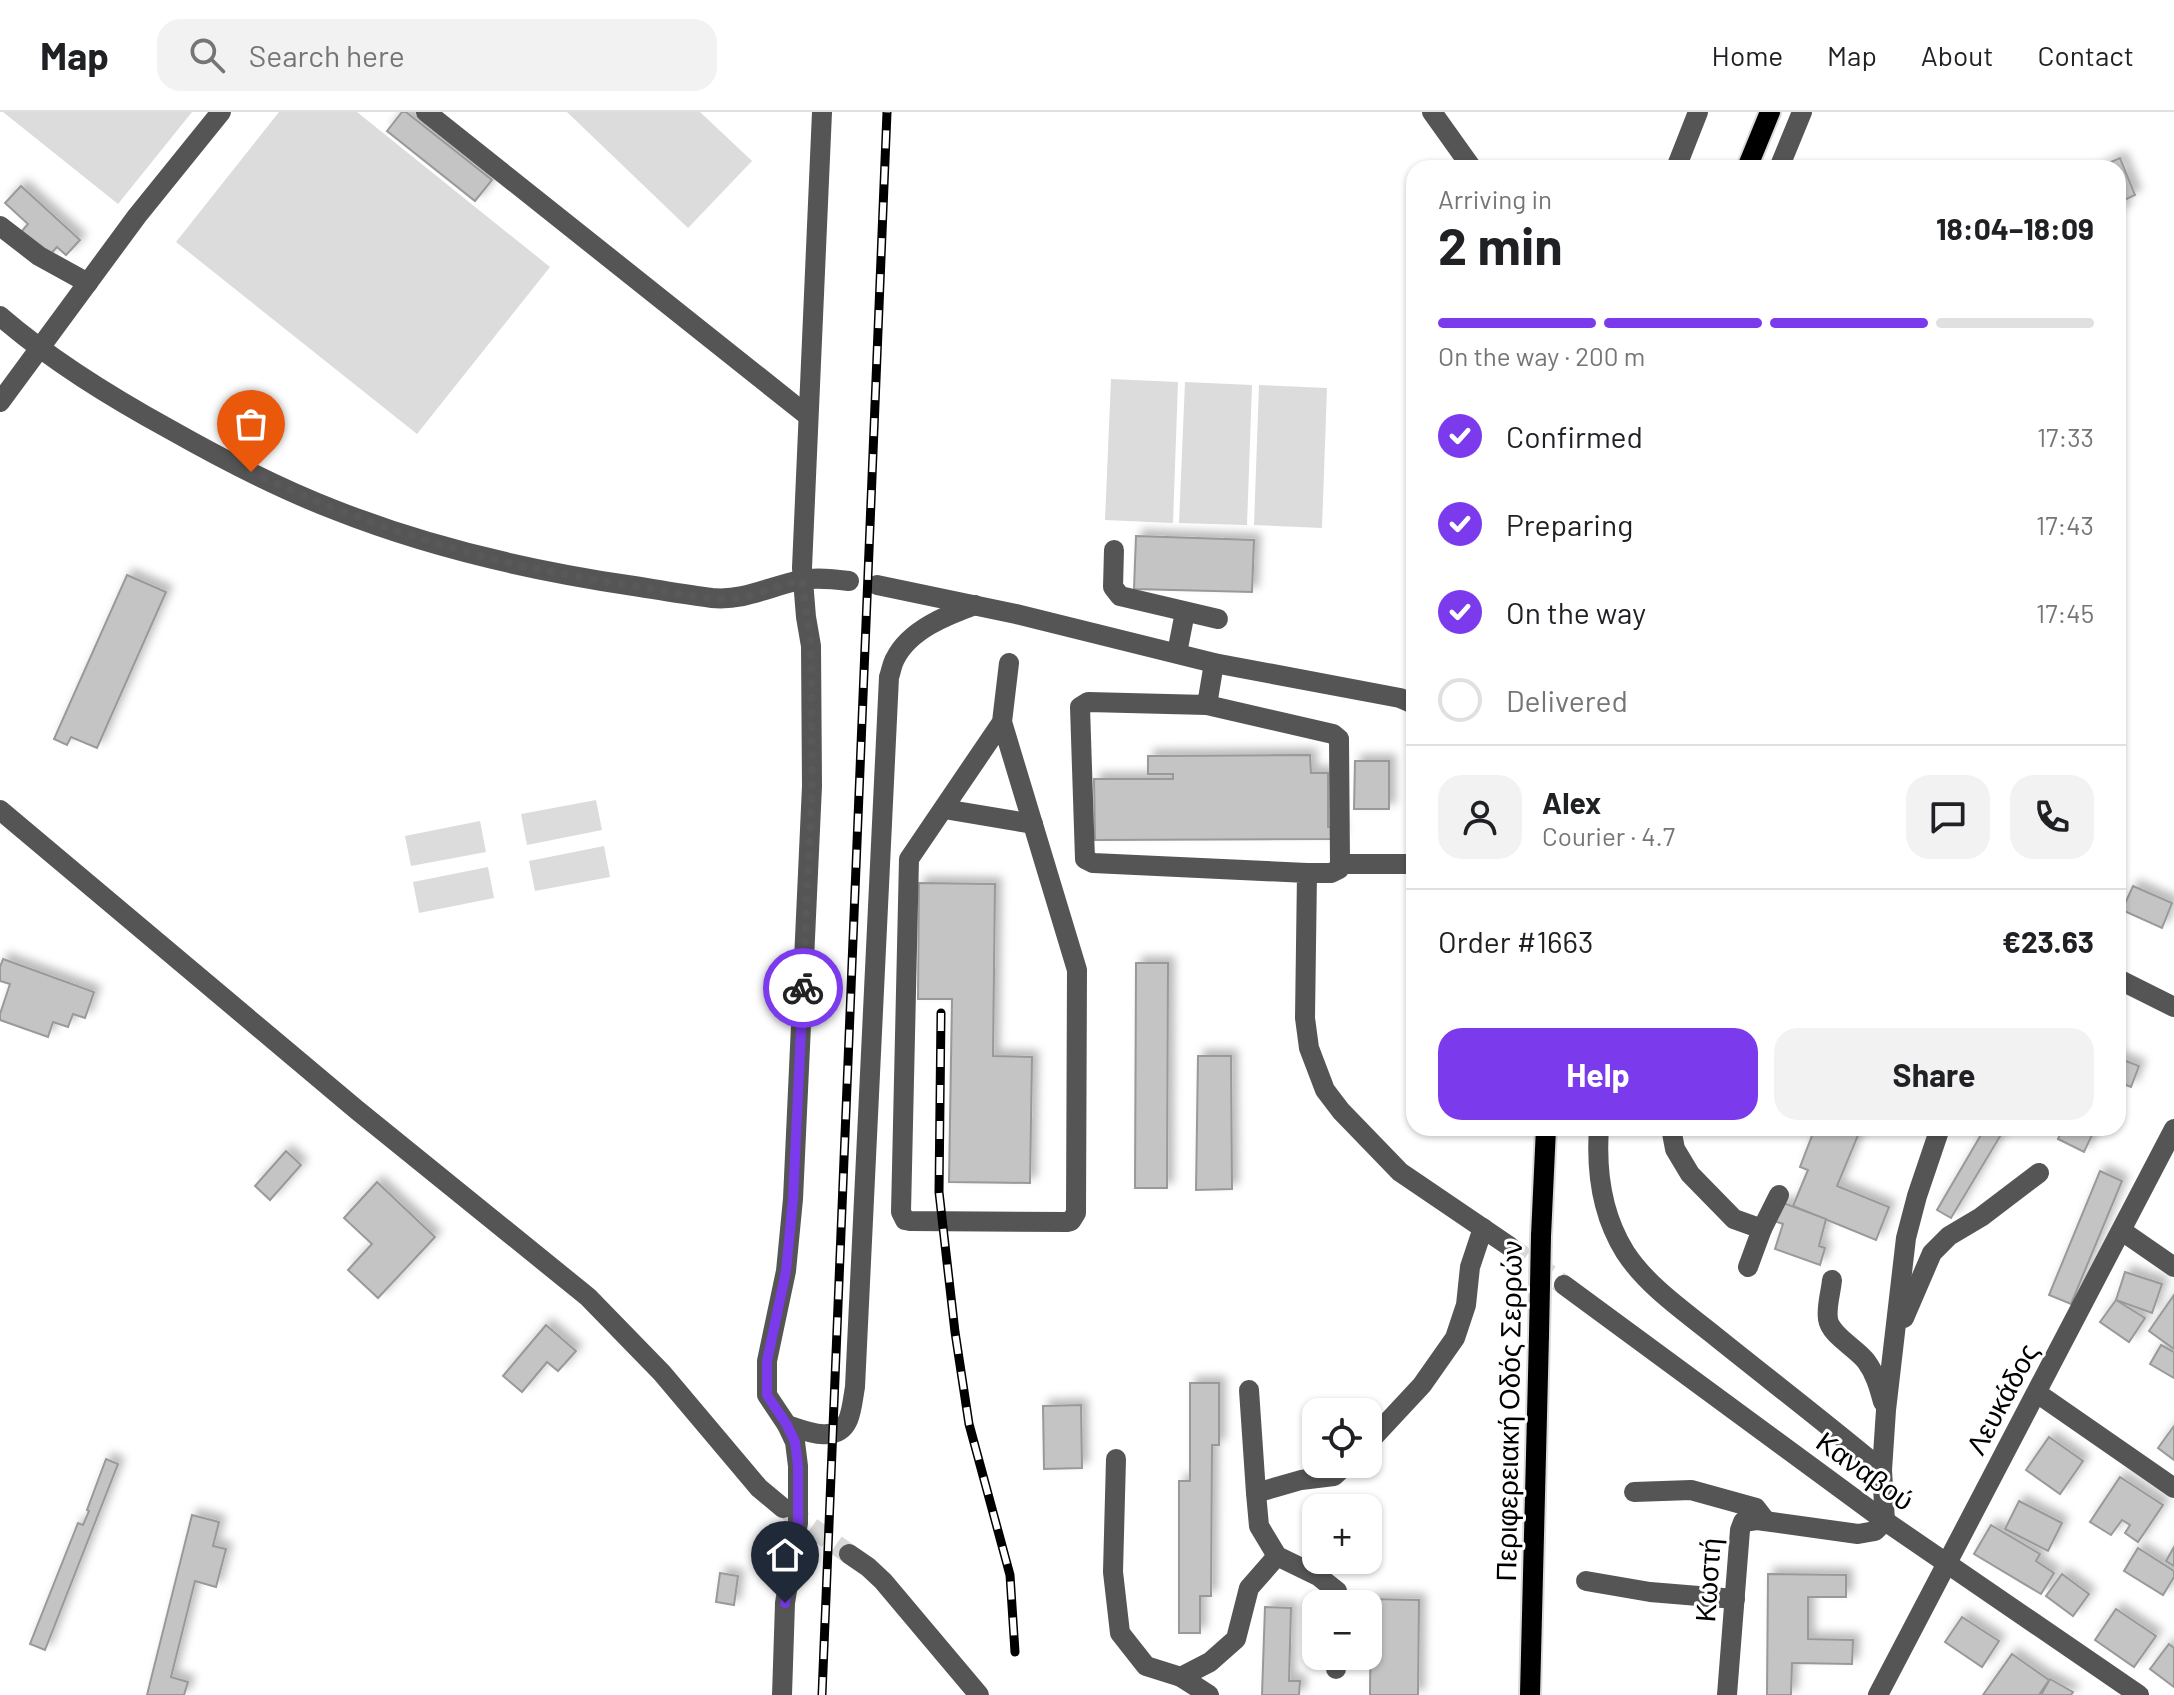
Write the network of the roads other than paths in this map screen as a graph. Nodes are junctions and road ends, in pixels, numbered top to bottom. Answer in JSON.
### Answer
{"nodes":[{"id":1,"x":221,"y":112,"type":"edge"},
{"id":2,"x":426,"y":112,"type":"edge"},
{"id":3,"x":822,"y":112,"type":"edge"},
{"id":4,"x":1432,"y":112,"type":"edge"},
{"id":5,"x":1698,"y":112,"type":"edge"},
{"id":6,"x":1770,"y":112,"type":"edge"},
{"id":7,"x":1802,"y":112,"type":"edge"},
{"id":8,"x":1466,"y":160,"type":"edge"},
{"id":9,"x":1679,"y":160,"type":"edge"},
{"id":10,"x":1750,"y":160,"type":"edge"},
{"id":11,"x":1782,"y":160,"type":"edge"},
{"id":12,"x":0,"y":226,"type":"edge"},
{"id":13,"x":88,"y":283,"type":"junction"},
{"id":14,"x":0,"y":316,"type":"edge"},
{"id":15,"x":40,"y":348,"type":"junction"},
{"id":16,"x":0,"y":402,"type":"edge"},
{"id":17,"x":808,"y":416,"type":"junction"},
{"id":18,"x":1114,"y":550,"type":"dead end"},
{"id":19,"x":802,"y":580,"type":"junction"},
{"id":20,"x":849,"y":581,"type":"dead end"},
{"id":21,"x":877,"y":585,"type":"dead end"},
{"id":22,"x":975,"y":605,"type":"junction"},
{"id":23,"x":1185,"y":612,"type":"junction"},
{"id":24,"x":1218,"y":619,"type":"dead end"},
{"id":25,"x":1177,"y":653,"type":"junction"},
{"id":26,"x":1009,"y":663,"type":"dead end"},
{"id":27,"x":1214,"y":663,"type":"junction"},
{"id":28,"x":1406,"y":699,"type":"edge"},
{"id":29,"x":1207,"y":705,"type":"junction"},
{"id":30,"x":1002,"y":722,"type":"junction"},
{"id":31,"x":944,"y":809,"type":"junction"},
{"id":32,"x":0,"y":810,"type":"edge"},
{"id":33,"x":1033,"y":824,"type":"junction"},
{"id":34,"x":1340,"y":864,"type":"junction"},
{"id":35,"x":1406,"y":864,"type":"edge"},
{"id":36,"x":1307,"y":873,"type":"junction"},
{"id":37,"x":2126,"y":979,"type":"edge"},
{"id":38,"x":2126,"y":981,"type":"edge"},
{"id":39,"x":2174,"y":992,"type":"edge"},
{"id":40,"x":2174,"y":1007,"type":"edge"},
{"id":41,"x":2174,"y":1129,"type":"edge"},
{"id":42,"x":1546,"y":1136,"type":"edge"},
{"id":43,"x":1599,"y":1136,"type":"edge"},
{"id":44,"x":1673,"y":1136,"type":"edge"},
{"id":45,"x":1937,"y":1136,"type":"edge"},
{"id":46,"x":2039,"y":1173,"type":"dead end"},
{"id":47,"x":1779,"y":1195,"type":"dead end"},
{"id":48,"x":1483,"y":1228,"type":"junction"},
{"id":49,"x":1762,"y":1229,"type":"junction"},
{"id":50,"x":2122,"y":1231,"type":"junction"},
{"id":51,"x":1509,"y":1246,"type":"tunnel mouth"},
{"id":52,"x":1748,"y":1267,"type":"dead end"},
{"id":53,"x":2174,"y":1267,"type":"edge"},
{"id":54,"x":1832,"y":1280,"type":"dead end"},
{"id":55,"x":1564,"y":1285,"type":"tunnel mouth"},
{"id":56,"x":1895,"y":1340,"type":"junction"},
{"id":57,"x":1249,"y":1390,"type":"dead end"},
{"id":58,"x":2037,"y":1393,"type":"junction"},
{"id":59,"x":1886,"y":1410,"type":"junction"},
{"id":60,"x":787,"y":1425,"type":"junction"},
{"id":61,"x":1382,"y":1429,"type":"edge"},
{"id":62,"x":1116,"y":1459,"type":"dead end"},
{"id":63,"x":1882,"y":1470,"type":"junction"},
{"id":64,"x":1318,"y":1478,"type":"edge"},
{"id":65,"x":2174,"y":1488,"type":"edge"},
{"id":66,"x":1634,"y":1492,"type":"dead end"},
{"id":67,"x":1256,"y":1493,"type":"junction"},
{"id":68,"x":783,"y":1508,"type":"tunnel mouth"},
{"id":69,"x":1766,"y":1521,"type":"junction"},
{"id":70,"x":1885,"y":1521,"type":"junction"},
{"id":71,"x":849,"y":1554,"type":"tunnel mouth"},
{"id":72,"x":1277,"y":1556,"type":"junction"},
{"id":73,"x":1947,"y":1562,"type":"junction"},
{"id":74,"x":1586,"y":1581,"type":"dead end"},
{"id":75,"x":1336,"y":1590,"type":"edge"},
{"id":76,"x":1735,"y":1599,"type":"junction"},
{"id":77,"x":1181,"y":1677,"type":"junction"},
{"id":78,"x":782,"y":1695,"type":"edge"},
{"id":79,"x":979,"y":1695,"type":"edge"},
{"id":80,"x":1209,"y":1695,"type":"edge"},
{"id":81,"x":1530,"y":1695,"type":"edge"},
{"id":82,"x":1727,"y":1695,"type":"edge"},
{"id":83,"x":1878,"y":1695,"type":"edge"},
{"id":84,"x":2139,"y":1695,"type":"edge"}],
"edges":[{"from":1,"to":13,"type":"street"},
{"from":2,"to":17,"type":"street"},
{"from":3,"to":17,"type":"street"},
{"from":4,"to":8,"type":"street"},
{"from":5,"to":9,"type":"street"},
{"from":6,"to":10,"type":"main road"},
{"from":7,"to":11,"type":"street"},
{"from":12,"to":13,"type":"street"},
{"from":13,"to":15,"type":"street"},
{"from":14,"to":15,"type":"street"},
{"from":15,"to":16,"type":"street"},
{"from":15,"to":19,"type":"street"},
{"from":17,"to":19,"type":"street"},
{"from":18,"to":23,"type":"street"},
{"from":19,"to":20,"type":"street"},
{"from":19,"to":60,"type":"street"},
{"from":21,"to":22,"type":"street"},
{"from":22,"to":25,"type":"street"},
{"from":22,"to":60,"type":"street"},
{"from":23,"to":24,"type":"street"},
{"from":23,"to":25,"type":"street"},
{"from":25,"to":27,"type":"street"},
{"from":26,"to":30,"type":"street"},
{"from":27,"to":28,"type":"street"},
{"from":27,"to":29,"type":"street"},
{"from":29,"to":34,"type":"street"},
{"from":29,"to":36,"type":"street"},
{"from":30,"to":31,"type":"street"},
{"from":30,"to":33,"type":"street"},
{"from":31,"to":33,"type":"street"},
{"from":31,"to":33,"type":"street"},
{"from":32,"to":68,"type":"street"},
{"from":34,"to":35,"type":"street"},
{"from":34,"to":36,"type":"street"},
{"from":36,"to":48,"type":"street"},
{"from":37,"to":39,"type":"street"},
{"from":38,"to":40,"type":"street"},
{"from":41,"to":50,"type":"street","name":"Λευκάδος"},
{"from":42,"to":81,"type":"main road","name":"Περιφερειακή Οδός Σερρών","bridge":true},
{"from":43,"to":63,"type":"street"},
{"from":44,"to":49,"type":"street"},
{"from":45,"to":56,"type":"street"},
{"from":46,"to":56,"type":"street"},
{"from":47,"to":49,"type":"street"},
{"from":48,"to":51,"type":"street"},
{"from":48,"to":61,"type":"street"},
{"from":49,"to":52,"type":"street"},
{"from":50,"to":53,"type":"street"},
{"from":50,"to":58,"type":"street","name":"Λευκάδος"},
{"from":54,"to":59,"type":"street"},
{"from":55,"to":70,"type":"street","name":"Καναβού"},
{"from":56,"to":59,"type":"street"},
{"from":57,"to":67,"type":"street"},
{"from":58,"to":65,"type":"street"},
{"from":58,"to":73,"type":"street","name":"Λευκάδος"},
{"from":59,"to":63,"type":"street"},
{"from":60,"to":78,"type":"street"},
{"from":62,"to":77,"type":"street"},
{"from":63,"to":70,"type":"street"},
{"from":64,"to":67,"type":"street"},
{"from":66,"to":69,"type":"street"},
{"from":67,"to":72,"type":"street"},
{"from":69,"to":70,"type":"street"},
{"from":69,"to":76,"type":"street","name":"Κωστή"},
{"from":70,"to":73,"type":"street","name":"Καναβού"},
{"from":71,"to":79,"type":"street"},
{"from":72,"to":75,"type":"street"},
{"from":72,"to":77,"type":"street"},
{"from":73,"to":83,"type":"street","name":"Λευκάδος"},
{"from":73,"to":84,"type":"street","name":"Καναβού"},
{"from":74,"to":76,"type":"street"},
{"from":76,"to":82,"type":"street","name":"Κωστή"},
{"from":77,"to":80,"type":"street"}]}
